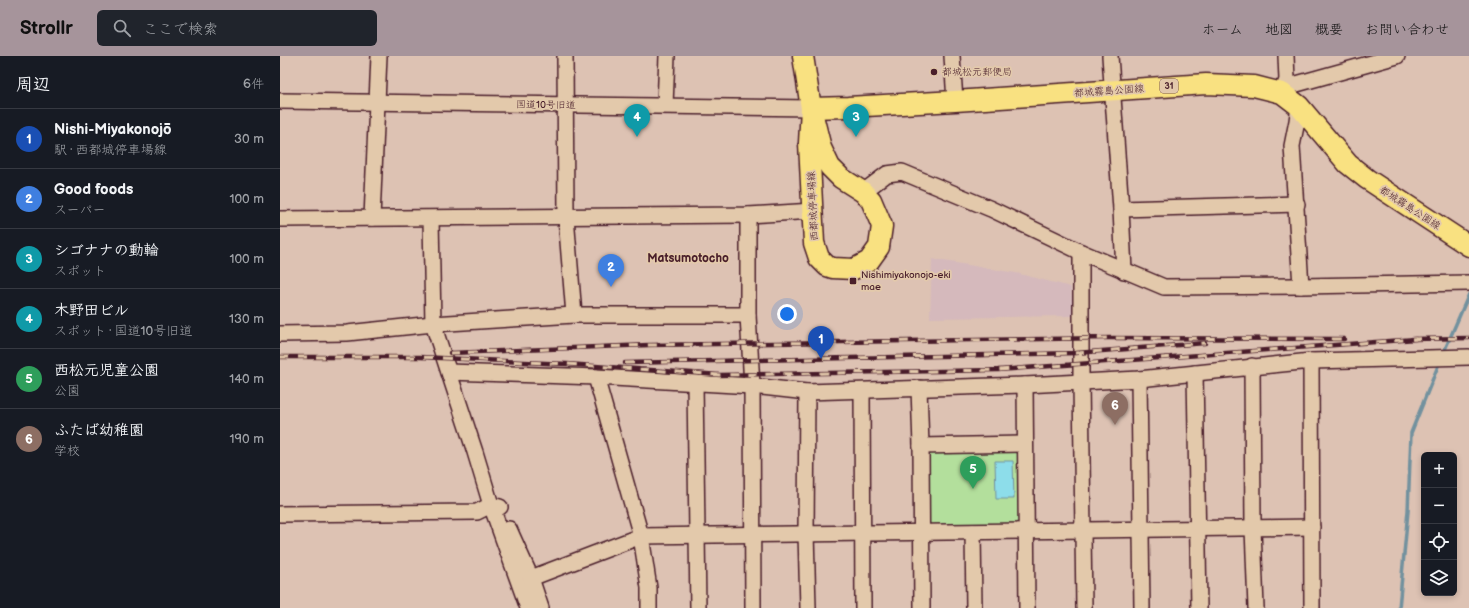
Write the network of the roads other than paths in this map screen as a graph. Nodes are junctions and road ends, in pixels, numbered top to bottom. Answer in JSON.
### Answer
{"nodes":[{"id":1,"x":379,"y":56,"type":"edge"},
{"id":2,"x":565,"y":56,"type":"edge"},
{"id":3,"x":667,"y":56,"type":"edge"},
{"id":4,"x":803,"y":56,"type":"edge"},
{"id":5,"x":952,"y":56,"type":"edge"},
{"id":6,"x":1110,"y":56,"type":"edge"},
{"id":7,"x":1286,"y":56,"type":"edge"},
{"id":8,"x":1397,"y":56,"type":"edge"},
{"id":9,"x":1112,"y":91,"type":"junction"},
{"id":10,"x":1282,"y":93,"type":"junction"},
{"id":11,"x":280,"y":101,"type":"edge"},
{"id":12,"x":955,"y":101,"type":"junction"},
{"id":13,"x":378,"y":102,"type":"junction"},
{"id":14,"x":565,"y":105,"type":"junction"},
{"id":15,"x":665,"y":105,"type":"junction"},
{"id":16,"x":1299,"y":106,"type":"junction"},
{"id":17,"x":811,"y":108,"type":"junction"},
{"id":18,"x":862,"y":192,"type":"junction"},
{"id":19,"x":1297,"y":204,"type":"junction"},
{"id":20,"x":1122,"y":209,"type":"junction"},
{"id":21,"x":813,"y":211,"type":"junction"},
{"id":22,"x":748,"y":215,"type":"junction"},
{"id":23,"x":566,"y":217,"type":"junction"},
{"id":24,"x":372,"y":218,"type":"junction"},
{"id":25,"x":280,"y":219,"type":"edge"},
{"id":26,"x":431,"y":219,"type":"junction"},
{"id":27,"x":1469,"y":246,"type":"edge"},
{"id":28,"x":1081,"y":252,"type":"junction"},
{"id":29,"x":1124,"y":271,"type":"junction"},
{"id":30,"x":1469,"y":283,"type":"edge"},
{"id":31,"x":1302,"y":286,"type":"junction"},
{"id":32,"x":748,"y":315,"type":"junction"},
{"id":33,"x":574,"y":316,"type":"junction"},
{"id":34,"x":433,"y":324,"type":"junction"},
{"id":35,"x":280,"y":334,"type":"edge"},
{"id":36,"x":1469,"y":356,"type":"edge"},
{"id":37,"x":1312,"y":361,"type":"junction"},
{"id":38,"x":1252,"y":366,"type":"junction"},
{"id":39,"x":449,"y":372,"type":"junction"},
{"id":40,"x":1195,"y":372,"type":"junction"},
{"id":41,"x":596,"y":377,"type":"junction"},
{"id":42,"x":1139,"y":379,"type":"junction"},
{"id":43,"x":1081,"y":382,"type":"junction"},
{"id":44,"x":695,"y":383,"type":"junction"},
{"id":45,"x":1025,"y":385,"type":"junction"},
{"id":46,"x":752,"y":386,"type":"junction"},
{"id":47,"x":918,"y":388,"type":"junction"},
{"id":48,"x":862,"y":390,"type":"junction"},
{"id":49,"x":807,"y":392,"type":"junction"},
{"id":50,"x":1025,"y":444,"type":"junction"},
{"id":51,"x":921,"y":446,"type":"junction"},
{"id":52,"x":491,"y":505,"type":"junction"},
{"id":53,"x":280,"y":514,"type":"edge"},
{"id":54,"x":1312,"y":527,"type":"junction"},
{"id":55,"x":1253,"y":528,"type":"junction"},
{"id":56,"x":1140,"y":529,"type":"junction"},
{"id":57,"x":1197,"y":529,"type":"junction"},
{"id":58,"x":1084,"y":531,"type":"junction"},
{"id":59,"x":973,"y":532,"type":"junction"},
{"id":60,"x":1026,"y":532,"type":"junction"},
{"id":61,"x":806,"y":533,"type":"junction"},
{"id":62,"x":862,"y":533,"type":"junction"},
{"id":63,"x":921,"y":533,"type":"junction"},
{"id":64,"x":698,"y":535,"type":"junction"},
{"id":65,"x":753,"y":535,"type":"junction"},
{"id":66,"x":641,"y":536,"type":"junction"},
{"id":67,"x":531,"y":578,"type":"junction"},
{"id":68,"x":518,"y":608,"type":"edge"},
{"id":69,"x":528,"y":608,"type":"edge"},
{"id":70,"x":541,"y":608,"type":"edge"},
{"id":71,"x":649,"y":608,"type":"edge"},
{"id":72,"x":698,"y":608,"type":"edge"},
{"id":73,"x":753,"y":608,"type":"edge"},
{"id":74,"x":808,"y":608,"type":"edge"},
{"id":75,"x":863,"y":608,"type":"edge"},
{"id":76,"x":922,"y":608,"type":"edge"},
{"id":77,"x":974,"y":608,"type":"edge"},
{"id":78,"x":1027,"y":608,"type":"edge"},
{"id":79,"x":1084,"y":608,"type":"edge"},
{"id":80,"x":1142,"y":608,"type":"edge"},
{"id":81,"x":1199,"y":608,"type":"edge"},
{"id":82,"x":1256,"y":608,"type":"edge"},
{"id":83,"x":1312,"y":608,"type":"edge"}],
"edges":[{"from":1,"to":13,"type":"street"},
{"from":2,"to":14,"type":"street"},
{"from":3,"to":15,"type":"street"},
{"from":4,"to":17,"type":"main road"},
{"from":5,"to":12,"type":"street"},
{"from":6,"to":9,"type":"street"},
{"from":7,"to":10,"type":"street"},
{"from":8,"to":10,"type":"street"},
{"from":9,"to":10,"type":"main road","name":"都城霧島公園線","number":"31"},
{"from":9,"to":12,"type":"main road","name":"都城霧島公園線","number":"31"},
{"from":9,"to":20,"type":"street"},
{"from":10,"to":16,"type":"main road","name":"都城霧島公園線","number":"31"},
{"from":11,"to":13,"type":"street","name":"国道10号旧道"},
{"from":12,"to":17,"type":"main road","name":"都城霧島公園線","number":"31"},
{"from":13,"to":14,"type":"street","name":"国道10号旧道"},
{"from":13,"to":24,"type":"street"},
{"from":14,"to":15,"type":"street","name":"国道10号旧道"},
{"from":14,"to":23,"type":"street"},
{"from":15,"to":17,"type":"street","name":"国道10号旧道"},
{"from":16,"to":19,"type":"street"},
{"from":16,"to":27,"type":"main road","name":"都城霧島公園線","number":"31"},
{"from":17,"to":18,"type":"main road","name":"西都城停車場線"},
{"from":17,"to":21,"type":"main road","name":"西都城停車場線"},
{"from":18,"to":21,"type":"main road","name":"西都城停車場線"},
{"from":18,"to":28,"type":"street"},
{"from":19,"to":20,"type":"street"},
{"from":19,"to":31,"type":"street"},
{"from":20,"to":29,"type":"street"},
{"from":21,"to":22,"type":"street"},
{"from":22,"to":23,"type":"street"},
{"from":22,"to":32,"type":"street"},
{"from":23,"to":26,"type":"street"},
{"from":23,"to":33,"type":"street"},
{"from":24,"to":25,"type":"street"},
{"from":24,"to":26,"type":"street"},
{"from":26,"to":34,"type":"street"},
{"from":28,"to":29,"type":"street"},
{"from":28,"to":43,"type":"street"},
{"from":29,"to":31,"type":"street"},
{"from":30,"to":31,"type":"street"},
{"from":32,"to":33,"type":"street"},
{"from":32,"to":46,"type":"street"},
{"from":33,"to":34,"type":"street"},
{"from":34,"to":35,"type":"street"},
{"from":34,"to":39,"type":"street"},
{"from":36,"to":37,"type":"street"},
{"from":37,"to":38,"type":"street"},
{"from":37,"to":54,"type":"street"},
{"from":38,"to":40,"type":"street"},
{"from":38,"to":55,"type":"street"},
{"from":39,"to":41,"type":"street"},
{"from":39,"to":52,"type":"street"},
{"from":40,"to":42,"type":"street"},
{"from":40,"to":57,"type":"street"},
{"from":41,"to":44,"type":"street"},
{"from":41,"to":66,"type":"street"},
{"from":42,"to":43,"type":"street"},
{"from":42,"to":56,"type":"street"},
{"from":43,"to":45,"type":"street"},
{"from":43,"to":58,"type":"street"},
{"from":44,"to":46,"type":"street"},
{"from":44,"to":64,"type":"street"},
{"from":45,"to":47,"type":"street"},
{"from":45,"to":50,"type":"street"},
{"from":46,"to":49,"type":"street"},
{"from":46,"to":65,"type":"street"},
{"from":47,"to":48,"type":"street"},
{"from":47,"to":51,"type":"street"},
{"from":48,"to":49,"type":"street"},
{"from":48,"to":62,"type":"street"},
{"from":49,"to":61,"type":"street"},
{"from":50,"to":51,"type":"street"},
{"from":50,"to":60,"type":"street"},
{"from":51,"to":63,"type":"street"},
{"from":52,"to":53,"type":"street"},
{"from":52,"to":67,"type":"street"},
{"from":52,"to":68,"type":"street"},
{"from":52,"to":69,"type":"street"},
{"from":54,"to":55,"type":"street"},
{"from":54,"to":83,"type":"street"},
{"from":55,"to":57,"type":"street"},
{"from":55,"to":82,"type":"street"},
{"from":56,"to":57,"type":"street"},
{"from":56,"to":58,"type":"street"},
{"from":56,"to":80,"type":"street"},
{"from":57,"to":81,"type":"street"},
{"from":58,"to":60,"type":"street"},
{"from":58,"to":79,"type":"street"},
{"from":59,"to":60,"type":"street"},
{"from":59,"to":63,"type":"street"},
{"from":59,"to":77,"type":"street"},
{"from":60,"to":78,"type":"street"},
{"from":61,"to":62,"type":"street"},
{"from":61,"to":65,"type":"street"},
{"from":61,"to":74,"type":"street"},
{"from":62,"to":63,"type":"street"},
{"from":62,"to":75,"type":"street"},
{"from":63,"to":76,"type":"street"},
{"from":64,"to":65,"type":"street"},
{"from":64,"to":66,"type":"street"},
{"from":64,"to":72,"type":"street"},
{"from":65,"to":73,"type":"street"},
{"from":66,"to":67,"type":"street"},
{"from":66,"to":71,"type":"street"},
{"from":67,"to":70,"type":"street"}]}
